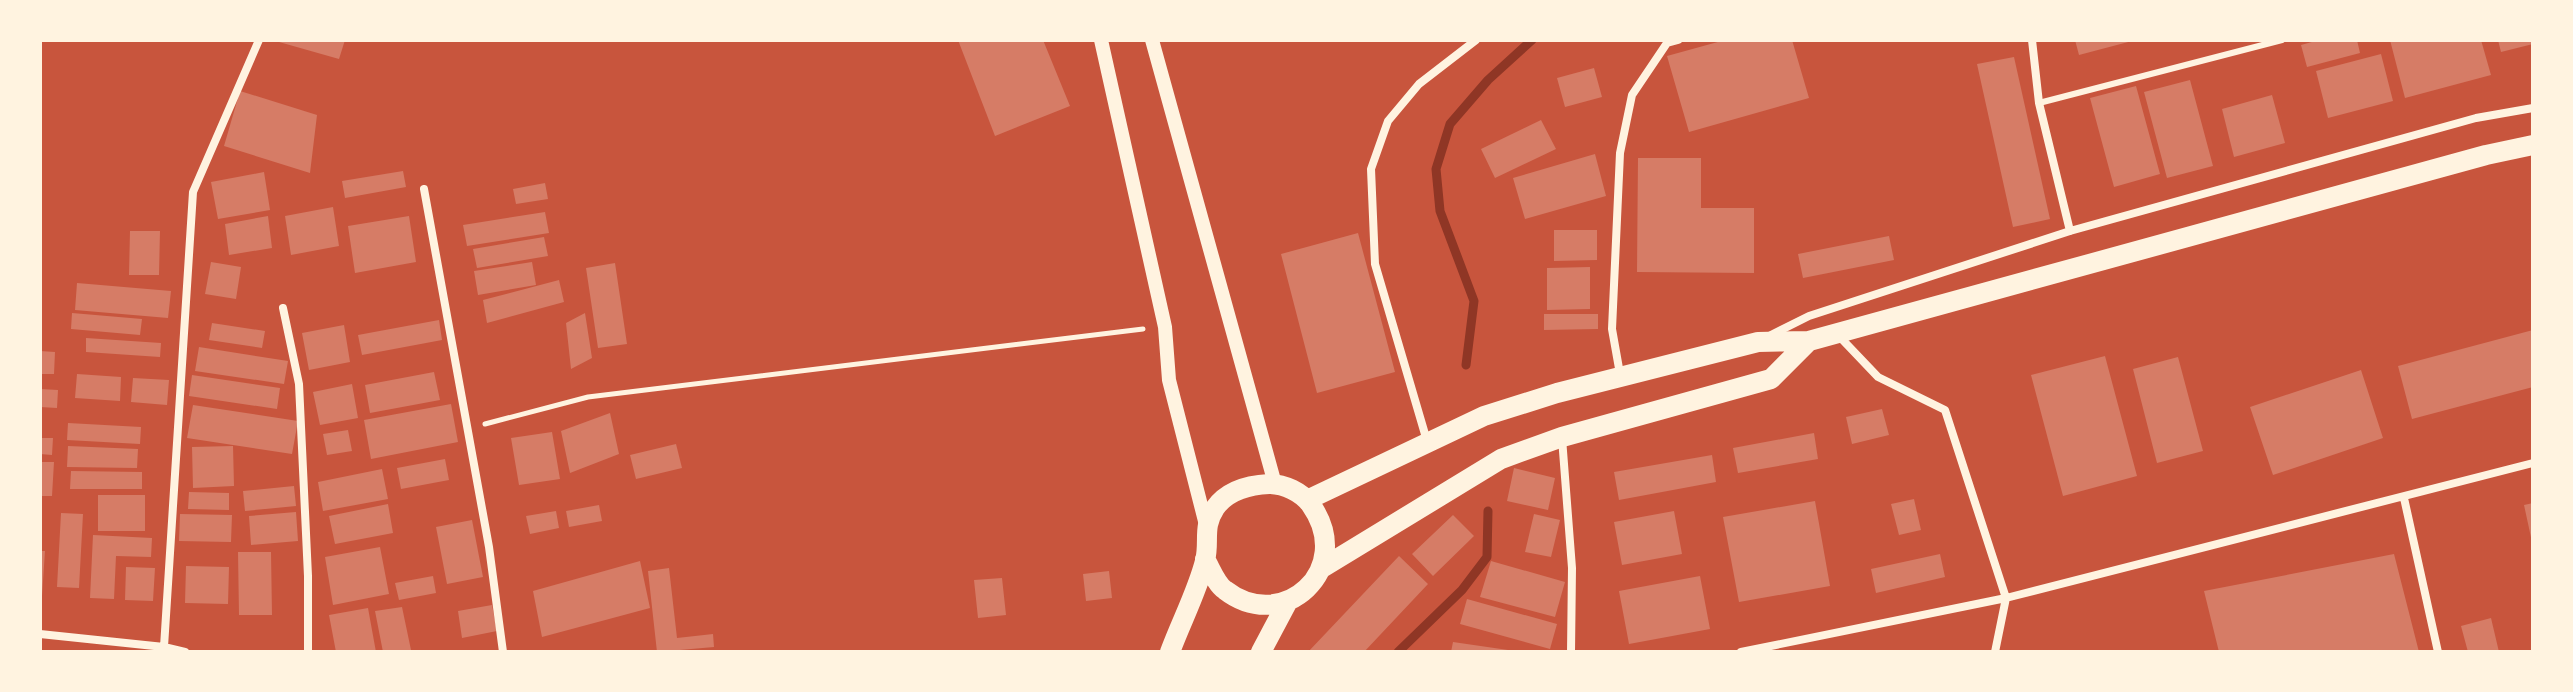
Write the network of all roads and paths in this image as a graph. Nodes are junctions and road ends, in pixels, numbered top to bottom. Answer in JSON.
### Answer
{"nodes":[{"id":1,"x":259,"y":40,"type":"edge"},
{"id":2,"x":1101,"y":40,"type":"edge"},
{"id":3,"x":1152,"y":40,"type":"edge"},
{"id":4,"x":1476,"y":40,"type":"edge"},
{"id":5,"x":1678,"y":40,"type":"edge"},
{"id":6,"x":2032,"y":40,"type":"edge"},
{"id":7,"x":2282,"y":40,"type":"edge"},
{"id":8,"x":2039,"y":103,"type":"junction"},
{"id":9,"x":2533,"y":108,"type":"edge"},
{"id":10,"x":2533,"y":145,"type":"edge"},
{"id":11,"x":424,"y":189,"type":"dead end"},
{"id":12,"x":2070,"y":231,"type":"junction"},
{"id":13,"x":283,"y":308,"type":"dead end"},
{"id":14,"x":1165,"y":327,"type":"junction"},
{"id":15,"x":1836,"y":334,"type":"junction"},
{"id":16,"x":1809,"y":341,"type":"junction"},
{"id":17,"x":1758,"y":342,"type":"junction"},
{"id":18,"x":1620,"y":376,"type":"junction"},
{"id":19,"x":468,"y":429,"type":"junction"},
{"id":20,"x":1562,"y":437,"type":"junction"},
{"id":21,"x":1427,"y":441,"type":"junction"},
{"id":22,"x":2533,"y":463,"type":"edge"},
{"id":23,"x":1275,"y":484,"type":"junction"},
{"id":24,"x":2404,"y":498,"type":"junction"},
{"id":25,"x":1307,"y":500,"type":"junction"},
{"id":26,"x":1206,"y":525,"type":"junction"},
{"id":27,"x":1205,"y":559,"type":"junction"},
{"id":28,"x":1322,"y":568,"type":"junction"},
{"id":29,"x":2006,"y":598,"type":"junction"},
{"id":30,"x":1288,"y":601,"type":"junction"},
{"id":31,"x":40,"y":634,"type":"edge"},
{"id":32,"x":164,"y":647,"type":"junction"},
{"id":33,"x":185,"y":652,"type":"edge"},
{"id":34,"x":308,"y":652,"type":"edge"},
{"id":35,"x":503,"y":652,"type":"edge"},
{"id":36,"x":1170,"y":652,"type":"edge"},
{"id":37,"x":1261,"y":652,"type":"edge"},
{"id":38,"x":1571,"y":652,"type":"edge"},
{"id":39,"x":1741,"y":652,"type":"edge"},
{"id":40,"x":1995,"y":652,"type":"edge"},
{"id":41,"x":2438,"y":652,"type":"edge"}],
"edges":[{"from":1,"to":32,"type":"street"},
{"from":2,"to":14,"type":"street"},
{"from":3,"to":23,"type":"street"},
{"from":4,"to":21,"type":"street"},
{"from":5,"to":18,"type":"street"},
{"from":6,"to":8,"type":"street"},
{"from":7,"to":8,"type":"lane"},
{"from":8,"to":12,"type":"street"},
{"from":9,"to":12,"type":"street"},
{"from":10,"to":15,"type":"main road"},
{"from":11,"to":19,"type":"street"},
{"from":12,"to":17,"type":"street"},
{"from":13,"to":34,"type":"street"},
{"from":14,"to":19,"type":"path"},
{"from":14,"to":26,"type":"street"},
{"from":15,"to":16,"type":"main road"},
{"from":15,"to":29,"type":"street"},
{"from":16,"to":17,"type":"main road"},
{"from":16,"to":20,"type":"main road"},
{"from":17,"to":18,"type":"main road"},
{"from":18,"to":21,"type":"main road"},
{"from":19,"to":35,"type":"street"},
{"from":20,"to":28,"type":"main road"},
{"from":20,"to":38,"type":"street"},
{"from":21,"to":25,"type":"main road"},
{"from":22,"to":24,"type":"street"},
{"from":23,"to":25,"type":"main road"},
{"from":23,"to":26,"type":"main road"},
{"from":24,"to":29,"type":"street"},
{"from":24,"to":41,"type":"street"},
{"from":25,"to":28,"type":"main road"},
{"from":26,"to":27,"type":"main road"},
{"from":27,"to":30,"type":"main road"},
{"from":27,"to":36,"type":"main road"},
{"from":28,"to":30,"type":"main road"},
{"from":29,"to":39,"type":"street"},
{"from":29,"to":40,"type":"street"},
{"from":30,"to":37,"type":"main road"},
{"from":31,"to":32,"type":"street"},
{"from":32,"to":33,"type":"street"}]}
